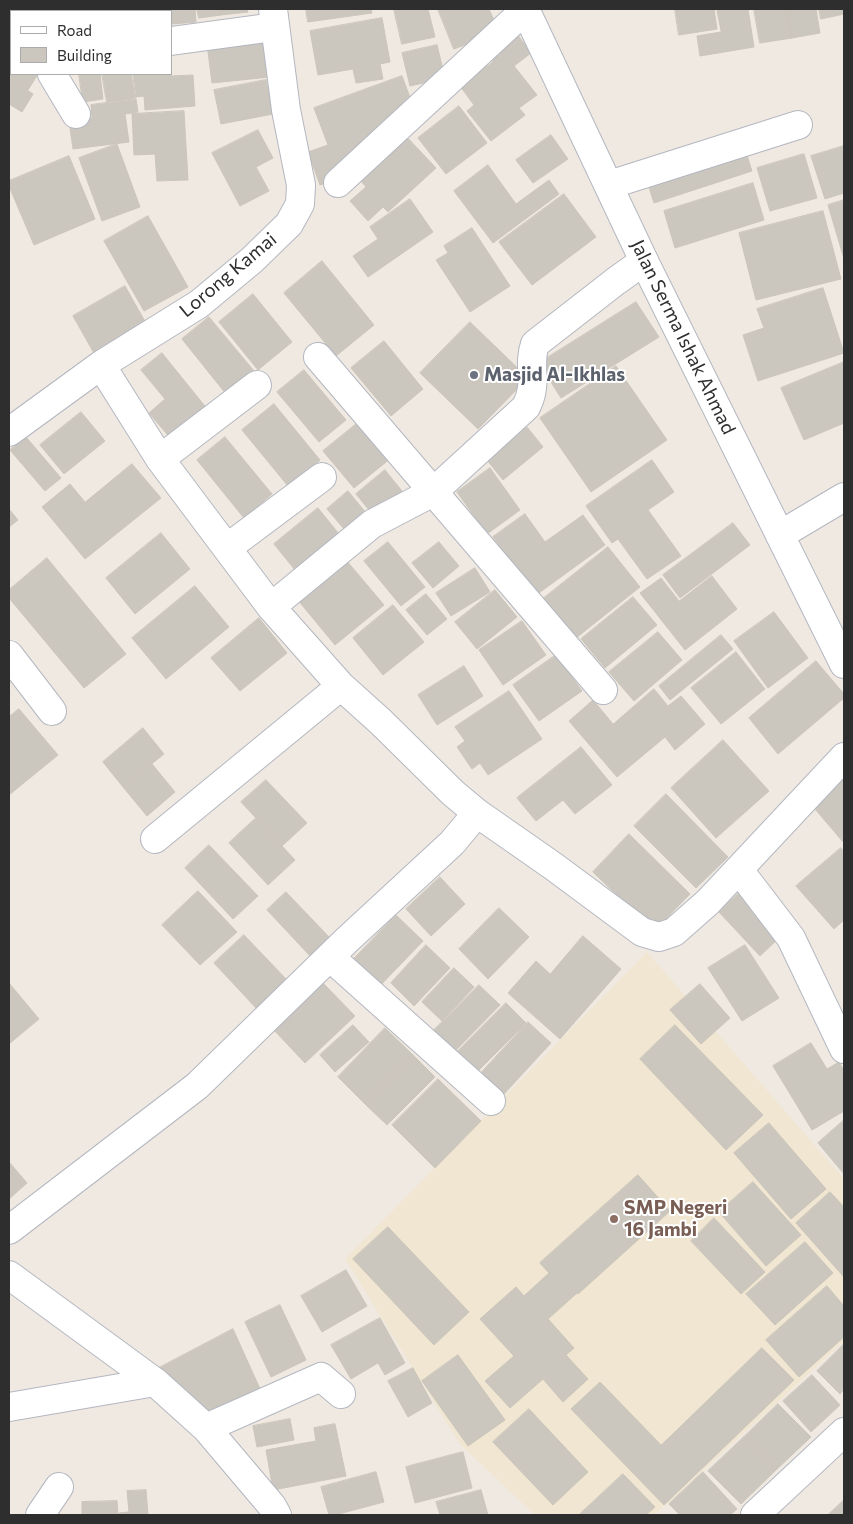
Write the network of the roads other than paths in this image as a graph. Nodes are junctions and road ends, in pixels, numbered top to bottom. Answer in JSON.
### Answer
{"nodes":[{"id":1,"x":525,"y":9,"type":"edge"},
{"id":2,"x":274,"y":18,"type":"edge"},
{"id":3,"x":172,"y":41,"type":"edge"},
{"id":4,"x":53,"y":75,"type":"edge"},
{"id":5,"x":76,"y":114,"type":"dead end"},
{"id":6,"x":798,"y":125,"type":"dead end"},
{"id":7,"x":338,"y":183,"type":"dead end"},
{"id":8,"x":609,"y":185,"type":"junction"},
{"id":9,"x":644,"y":261,"type":"junction"},
{"id":10,"x":318,"y":357,"type":"dead end"},
{"id":11,"x":101,"y":365,"type":"junction"},
{"id":12,"x":257,"y":385,"type":"dead end"},
{"id":13,"x":9,"y":432,"type":"edge"},
{"id":14,"x":160,"y":459,"type":"junction"},
{"id":15,"x":322,"y":477,"type":"dead end"},
{"id":16,"x":433,"y":492,"type":"junction"},
{"id":17,"x":844,"y":497,"type":"edge"},
{"id":18,"x":780,"y":535,"type":"junction"},
{"id":19,"x":227,"y":548,"type":"junction"},
{"id":20,"x":271,"y":607,"type":"junction"},
{"id":21,"x":9,"y":655,"type":"edge"},
{"id":22,"x":844,"y":664,"type":"edge"},
{"id":23,"x":341,"y":686,"type":"junction"},
{"id":24,"x":603,"y":690,"type":"dead end"},
{"id":25,"x":52,"y":711,"type":"dead end"},
{"id":26,"x":844,"y":757,"type":"edge"},
{"id":27,"x":477,"y":814,"type":"junction"},
{"id":28,"x":155,"y":839,"type":"dead end"},
{"id":29,"x":739,"y":870,"type":"junction"},
{"id":30,"x":330,"y":957,"type":"junction"},
{"id":31,"x":844,"y":1049,"type":"edge"},
{"id":32,"x":491,"y":1101,"type":"dead end"},
{"id":33,"x":9,"y":1230,"type":"edge"},
{"id":34,"x":9,"y":1275,"type":"edge"},
{"id":35,"x":155,"y":1382,"type":"junction"},
{"id":36,"x":341,"y":1394,"type":"dead end"},
{"id":37,"x":9,"y":1407,"type":"edge"},
{"id":38,"x":206,"y":1428,"type":"junction"},
{"id":39,"x":844,"y":1432,"type":"edge"},
{"id":40,"x":59,"y":1487,"type":"dead end"},
{"id":41,"x":40,"y":1515,"type":"edge"},
{"id":42,"x":277,"y":1515,"type":"edge"},
{"id":43,"x":754,"y":1515,"type":"edge"}],
"edges":[{"from":1,"to":7,"type":"street"},
{"from":1,"to":8,"type":"street","name":"Jalan Serma Ishak Ahmad"},
{"from":2,"to":3,"type":"street"},
{"from":2,"to":11,"type":"street","name":"Lorong Kamai"},
{"from":4,"to":5,"type":"street"},
{"from":6,"to":8,"type":"street"},
{"from":8,"to":9,"type":"street","name":"Jalan Serma Ishak Ahmad"},
{"from":9,"to":16,"type":"street"},
{"from":9,"to":18,"type":"street","name":"Jalan Serma Ishak Ahmad"},
{"from":10,"to":16,"type":"street"},
{"from":11,"to":13,"type":"street","name":"Lorong Kamai"},
{"from":11,"to":14,"type":"street"},
{"from":12,"to":14,"type":"street"},
{"from":14,"to":19,"type":"street"},
{"from":15,"to":19,"type":"street"},
{"from":16,"to":20,"type":"street"},
{"from":16,"to":24,"type":"street"},
{"from":17,"to":18,"type":"street"},
{"from":18,"to":22,"type":"street","name":"Jalan Serma Ishak Ahmad"},
{"from":19,"to":20,"type":"street"},
{"from":20,"to":23,"type":"street"},
{"from":21,"to":25,"type":"street"},
{"from":23,"to":27,"type":"street"},
{"from":23,"to":28,"type":"street"},
{"from":26,"to":29,"type":"street"},
{"from":27,"to":29,"type":"street"},
{"from":27,"to":30,"type":"street"},
{"from":29,"to":31,"type":"street"},
{"from":30,"to":32,"type":"street"},
{"from":30,"to":33,"type":"street"},
{"from":34,"to":35,"type":"street"},
{"from":35,"to":37,"type":"street"},
{"from":35,"to":38,"type":"street"},
{"from":36,"to":38,"type":"street"},
{"from":38,"to":42,"type":"street"},
{"from":39,"to":43,"type":"street"},
{"from":40,"to":41,"type":"street"}]}
